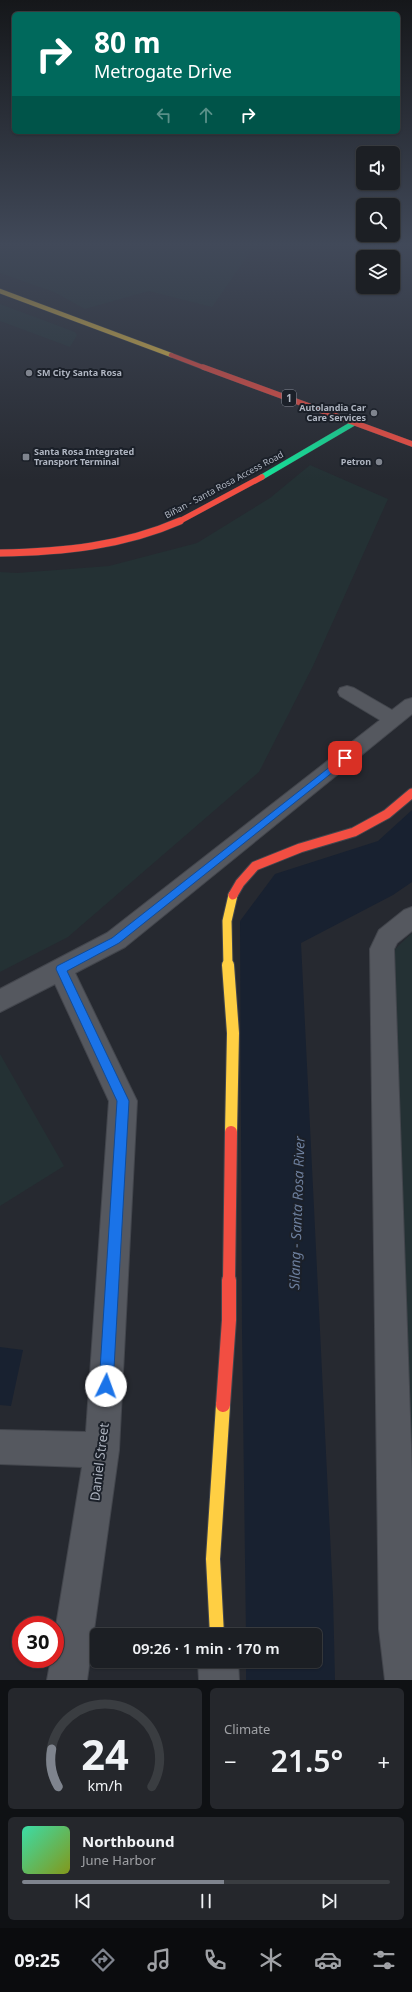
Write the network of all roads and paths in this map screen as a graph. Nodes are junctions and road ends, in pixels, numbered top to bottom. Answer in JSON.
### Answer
{"nodes":[{"id":1,"x":87,"y":323,"type":"edge"},
{"id":2,"x":354,"y":423,"type":"junction"},
{"id":3,"x":412,"y":444,"type":"edge"},
{"id":4,"x":0,"y":553,"type":"edge"},
{"id":5,"x":347,"y":692,"type":"dead end"},
{"id":6,"x":412,"y":704,"type":"edge"},
{"id":7,"x":393,"y":719,"type":"junction"},
{"id":8,"x":412,"y":793,"type":"edge"},
{"id":9,"x":412,"y":917,"type":"edge"},
{"id":10,"x":61,"y":969,"type":"junction"},
{"id":11,"x":0,"y":1001,"type":"edge"},
{"id":12,"x":0,"y":1447,"type":"edge"},
{"id":13,"x":102,"y":1450,"type":"junction"},
{"id":14,"x":217,"y":1628,"type":"edge"},
{"id":15,"x":218,"y":1668,"type":"edge"},
{"id":16,"x":67,"y":1680,"type":"edge"},
{"id":17,"x":219,"y":1680,"type":"edge"},
{"id":18,"x":405,"y":1680,"type":"edge"}],
"edges":[{"from":1,"to":2,"type":"main road","number":"1"},
{"from":2,"to":3,"type":"main road","number":"1"},
{"from":2,"to":4,"type":"main road","name":"Biñan - Santa Rosa Access Road"},
{"from":5,"to":7,"type":"street"},
{"from":6,"to":7,"type":"street"},
{"from":7,"to":10,"type":"street"},
{"from":8,"to":14,"type":"main road"},
{"from":9,"to":18,"type":"street"},
{"from":10,"to":11,"type":"street"},
{"from":10,"to":13,"type":"street","name":"Daniel Street"},
{"from":12,"to":13,"type":"street"},
{"from":13,"to":16,"type":"street","name":"Daniel Street"},
{"from":15,"to":17,"type":"street"}]}
